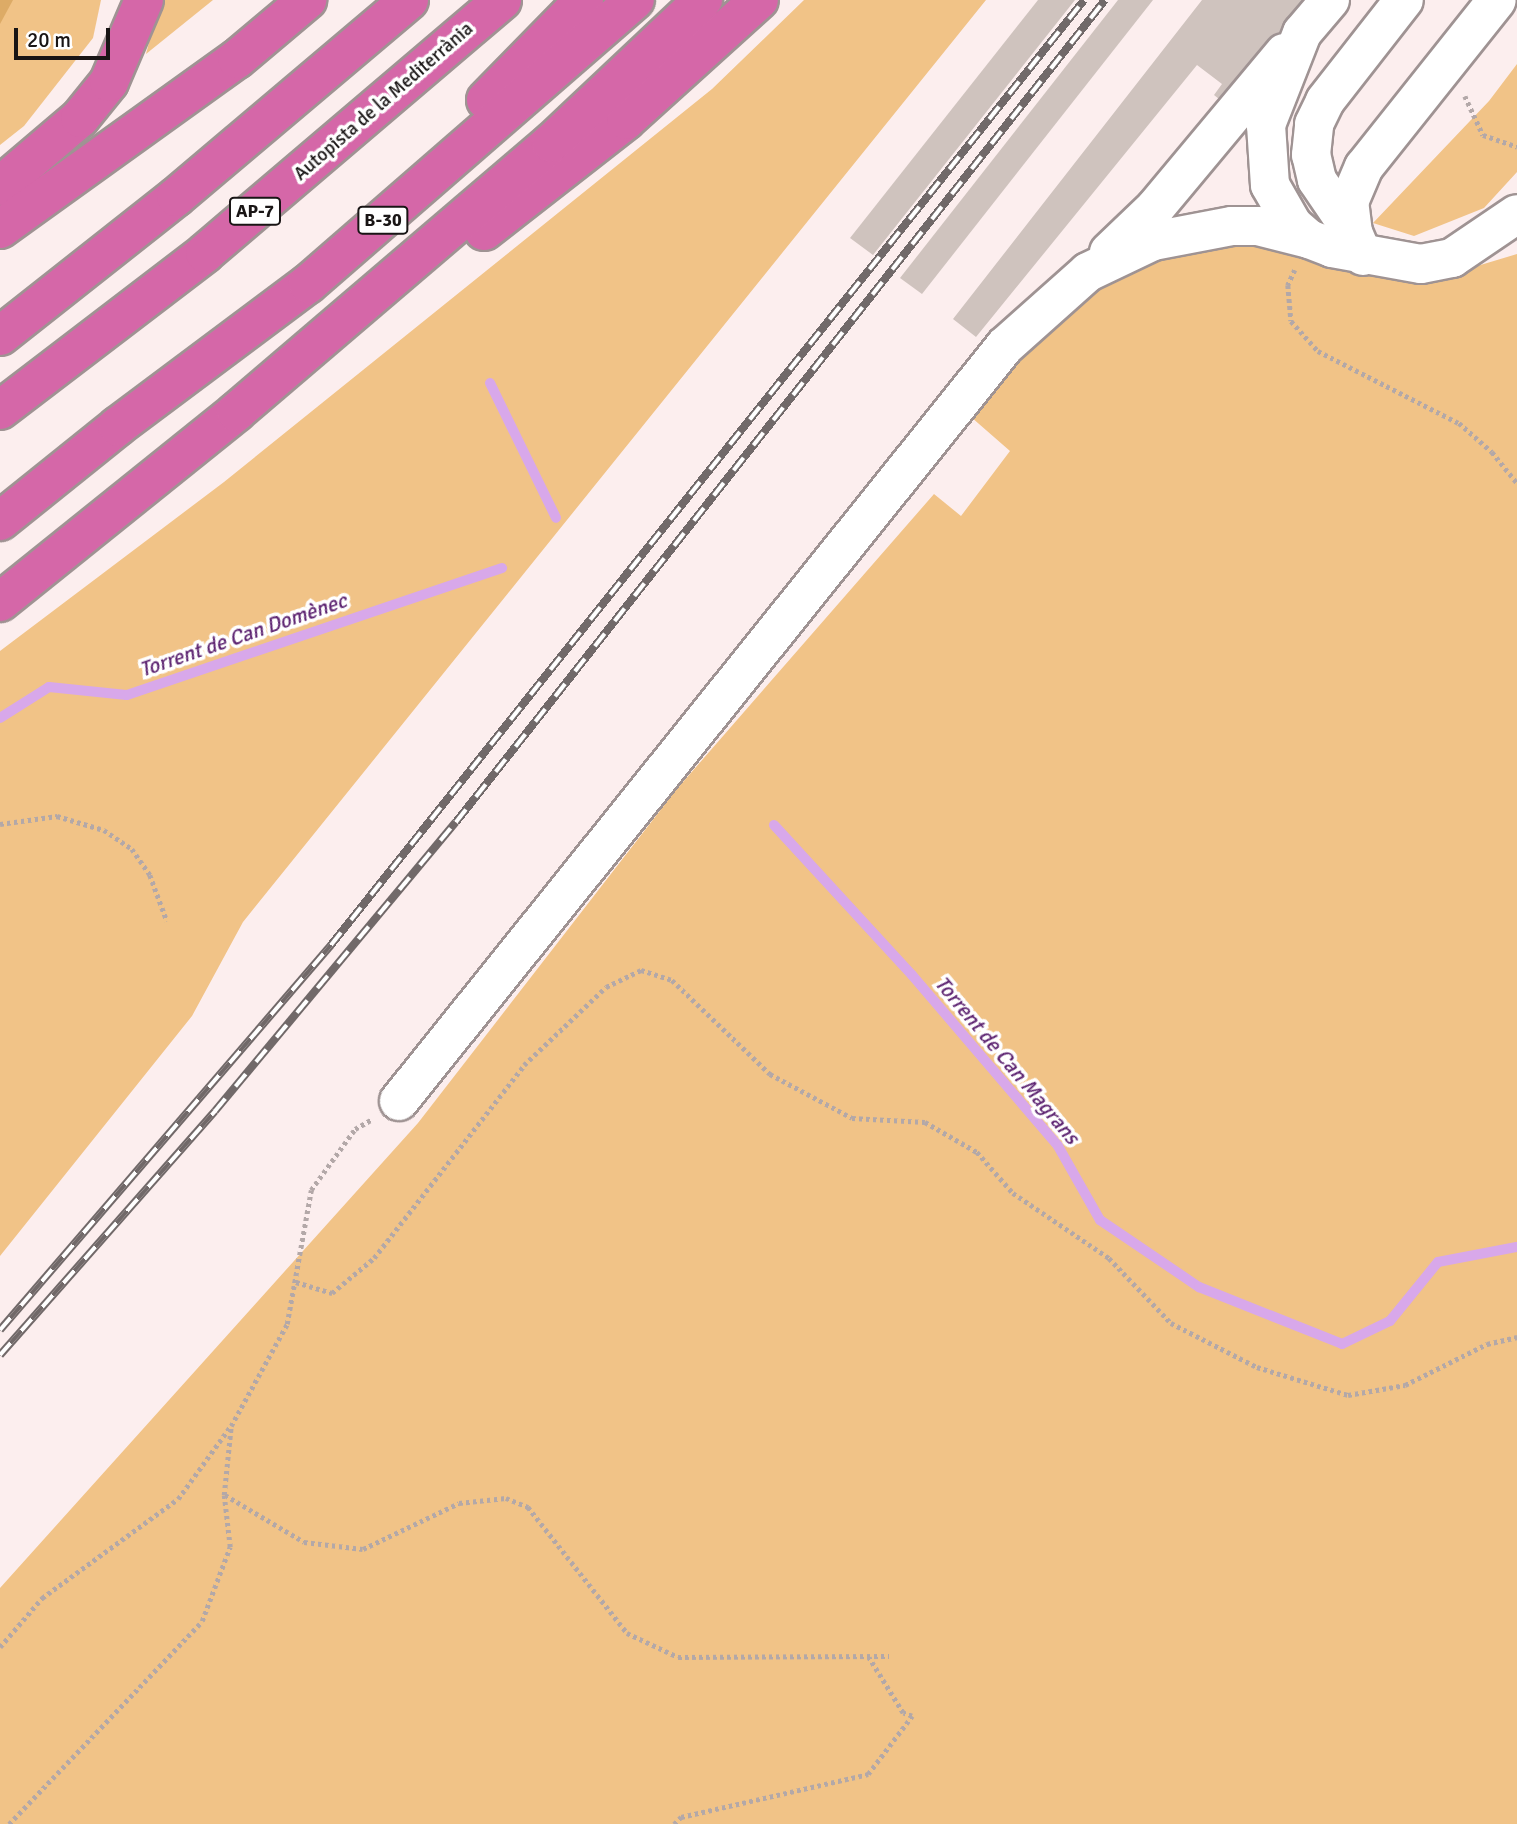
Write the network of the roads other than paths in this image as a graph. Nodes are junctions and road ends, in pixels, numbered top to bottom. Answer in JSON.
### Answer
{"nodes":[{"id":1,"x":144,"y":0,"type":"edge"},
{"id":2,"x":267,"y":0,"type":"edge"},
{"id":3,"x":307,"y":0,"type":"edge"},
{"id":4,"x":409,"y":0,"type":"edge"},
{"id":5,"x":502,"y":0,"type":"edge"},
{"id":6,"x":584,"y":0,"type":"edge"},
{"id":7,"x":635,"y":0,"type":"edge"},
{"id":8,"x":703,"y":0,"type":"edge"},
{"id":9,"x":759,"y":0,"type":"edge"},
{"id":10,"x":1330,"y":0,"type":"edge"},
{"id":11,"x":1404,"y":0,"type":"edge"},
{"id":12,"x":1497,"y":0,"type":"edge"},
{"id":13,"x":1302,"y":33,"type":"junction"},
{"id":14,"x":0,"y":186,"type":"edge"},
{"id":15,"x":1517,"y":214,"type":"edge"},
{"id":16,"x":0,"y":229,"type":"edge"},
{"id":17,"x":1310,"y":239,"type":"junction"},
{"id":18,"x":1358,"y":245,"type":"junction"},
{"id":19,"x":1088,"y":272,"type":"junction"},
{"id":20,"x":0,"y":337,"type":"edge"},
{"id":21,"x":0,"y":410,"type":"edge"},
{"id":22,"x":236,"y":412,"type":"junction"},
{"id":23,"x":118,"y":426,"type":"junction"},
{"id":24,"x":0,"y":521,"type":"edge"},
{"id":25,"x":0,"y":602,"type":"edge"},
{"id":26,"x":399,"y":1101,"type":"road end"}],
"edges":[{"from":1,"to":14,"type":"highway"},
{"from":2,"to":16,"type":"highway"},
{"from":3,"to":16,"type":"highway"},
{"from":4,"to":20,"type":"highway"},
{"from":5,"to":21,"type":"highway","name":"Autopista de la Mediterrània","number":"AP-7"},
{"from":6,"to":23,"type":"highway"},
{"from":7,"to":23,"type":"highway","number":"B-30"},
{"from":8,"to":22,"type":"highway"},
{"from":9,"to":22,"type":"highway"},
{"from":10,"to":13,"type":"lane"},
{"from":11,"to":18,"type":"lane"},
{"from":12,"to":18,"type":"lane"},
{"from":13,"to":17,"type":"lane"},
{"from":13,"to":19,"type":"lane"},
{"from":15,"to":18,"type":"lane"},
{"from":17,"to":18,"type":"lane"},
{"from":17,"to":19,"type":"lane"},
{"from":19,"to":26,"type":"lane"},
{"from":22,"to":25,"type":"highway"},
{"from":23,"to":24,"type":"highway","number":"B-30"}]}
